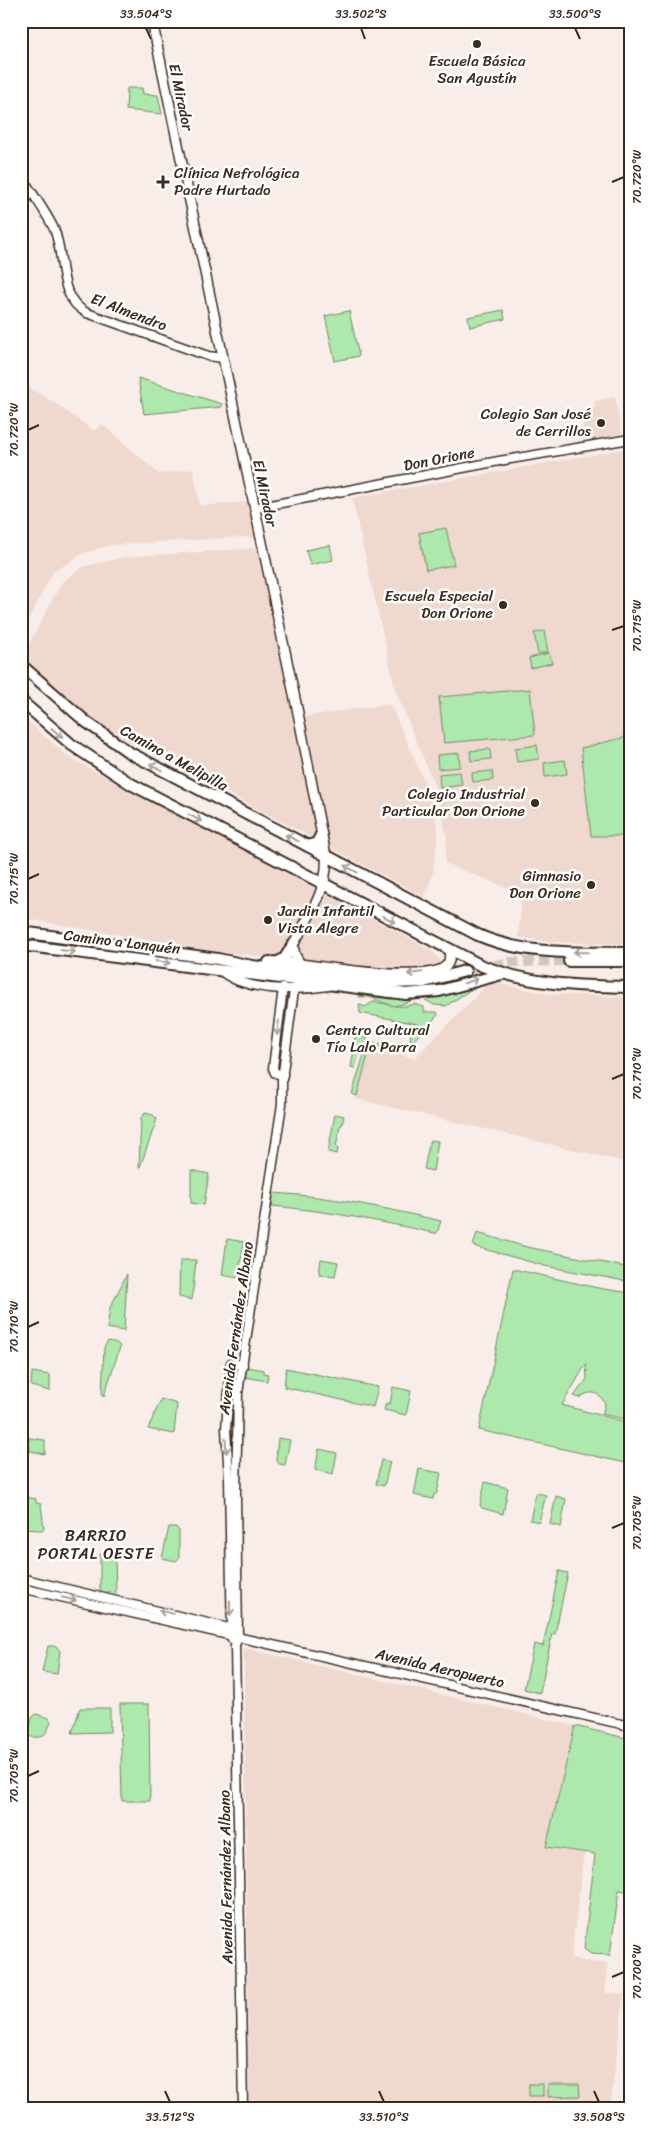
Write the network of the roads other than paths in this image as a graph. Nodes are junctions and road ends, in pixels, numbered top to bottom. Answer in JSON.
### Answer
{"nodes":[{"id":1,"x":152,"y":21,"type":"edge"},
{"id":2,"x":21,"y":176,"type":"edge"},
{"id":3,"x":223,"y":358,"type":"junction"},
{"id":4,"x":630,"y":439,"type":"edge"},
{"id":5,"x":255,"y":508,"type":"junction"},
{"id":6,"x":21,"y":664,"type":"edge"},
{"id":7,"x":21,"y":700,"type":"edge"},
{"id":8,"x":321,"y":835,"type":"junction"},
{"id":9,"x":308,"y":846,"type":"junction"},
{"id":10,"x":326,"y":856,"type":"junction"},
{"id":11,"x":324,"y":885,"type":"junction"},
{"id":12,"x":21,"y":932,"type":"edge"},
{"id":13,"x":21,"y":945,"type":"edge"},
{"id":14,"x":293,"y":945,"type":"junction"},
{"id":15,"x":450,"y":950,"type":"junction"},
{"id":16,"x":630,"y":953,"type":"edge"},
{"id":17,"x":569,"y":961,"type":"tunnel mouth"},
{"id":18,"x":630,"y":961,"type":"edge"},
{"id":19,"x":278,"y":962,"type":"junction"},
{"id":20,"x":219,"y":964,"type":"junction"},
{"id":21,"x":300,"y":964,"type":"junction"},
{"id":22,"x":465,"y":971,"type":"tunnel mouth"},
{"id":23,"x":503,"y":974,"type":"junction"},
{"id":24,"x":334,"y":986,"type":"junction"},
{"id":25,"x":630,"y":987,"type":"edge"},
{"id":26,"x":283,"y":988,"type":"junction"},
{"id":27,"x":294,"y":990,"type":"junction"},
{"id":28,"x":283,"y":1075,"type":"junction"},
{"id":29,"x":243,"y":1365,"type":"junction"},
{"id":30,"x":21,"y":1578,"type":"edge"},
{"id":31,"x":21,"y":1588,"type":"edge"},
{"id":32,"x":236,"y":1636,"type":"junction"},
{"id":33,"x":630,"y":1726,"type":"edge"},
{"id":34,"x":243,"y":2109,"type":"edge"}],
"edges":[{"from":1,"to":3,"type":"main road","name":"El Mirador"},
{"from":2,"to":3,"type":"street","name":"El Almendro"},
{"from":3,"to":5,"type":"main road","name":"El Mirador"},
{"from":4,"to":5,"type":"street","name":"Don Orione"},
{"from":5,"to":8,"type":"main road","name":"El Mirador"},
{"from":9,"to":6,"type":"main road","name":"Camino a Melipilla","one_way":true},
{"from":7,"to":11,"type":"main road","one_way":true},
{"from":8,"to":9,"type":"main road"},
{"from":8,"to":10,"type":"main road","name":"El Mirador"},
{"from":9,"to":10,"type":"main road","name":"Camino a Melipilla"},
{"from":10,"to":11,"type":"main road","name":"El Mirador"},
{"from":16,"to":10,"type":"main road","name":"Camino a Melipilla","one_way":true},
{"from":11,"to":14,"type":"main road","name":"El Mirador"},
{"from":11,"to":15,"type":"main road","one_way":true},
{"from":12,"to":20,"type":"main road","name":"Camino a Lonquén"},
{"from":13,"to":20,"type":"main road","name":"Camino a Lonquén","one_way":true},
{"from":14,"to":19,"type":"main road"},
{"from":14,"to":21,"type":"main road"},
{"from":15,"to":21,"type":"main road","one_way":true},
{"from":15,"to":23,"type":"main road"},
{"from":17,"to":18,"type":"main road"},
{"from":19,"to":20,"type":"main road"},
{"from":19,"to":21,"type":"main road"},
{"from":20,"to":22,"type":"main road"},
{"from":20,"to":24,"type":"main road","name":"Camino a Lonquén"},
{"from":20,"to":26,"type":"street","name":"Camino a Lonquén"},
{"from":24,"to":23,"type":"main road","name":"Camino a Lonquén","one_way":true},
{"from":23,"to":25,"type":"main road"},
{"from":24,"to":27,"type":"street","name":"Camino a Lonquén"},
{"from":26,"to":27,"type":"street","name":"Camino a Lonquén"},
{"from":26,"to":28,"type":"street","name":"Avenida Fernández Albano","one_way":true},
{"from":27,"to":28,"type":"street","name":"Avenida Fernández Albano"},
{"from":28,"to":29,"type":"street","name":"Avenida Fernández Albano"},
{"from":29,"to":32,"type":"street","name":"Avenida Fernández Albano"},
{"from":29,"to":32,"type":"street","name":"Avenida Fernández Albano","one_way":true},
{"from":32,"to":30,"type":"street","name":"Avenida Aeropuerto","one_way":true},
{"from":31,"to":32,"type":"street","name":"Avenida Aeropuerto","one_way":true},
{"from":32,"to":33,"type":"street","name":"Avenida Aeropuerto"},
{"from":32,"to":34,"type":"street","name":"Avenida Fernández Albano"}]}
